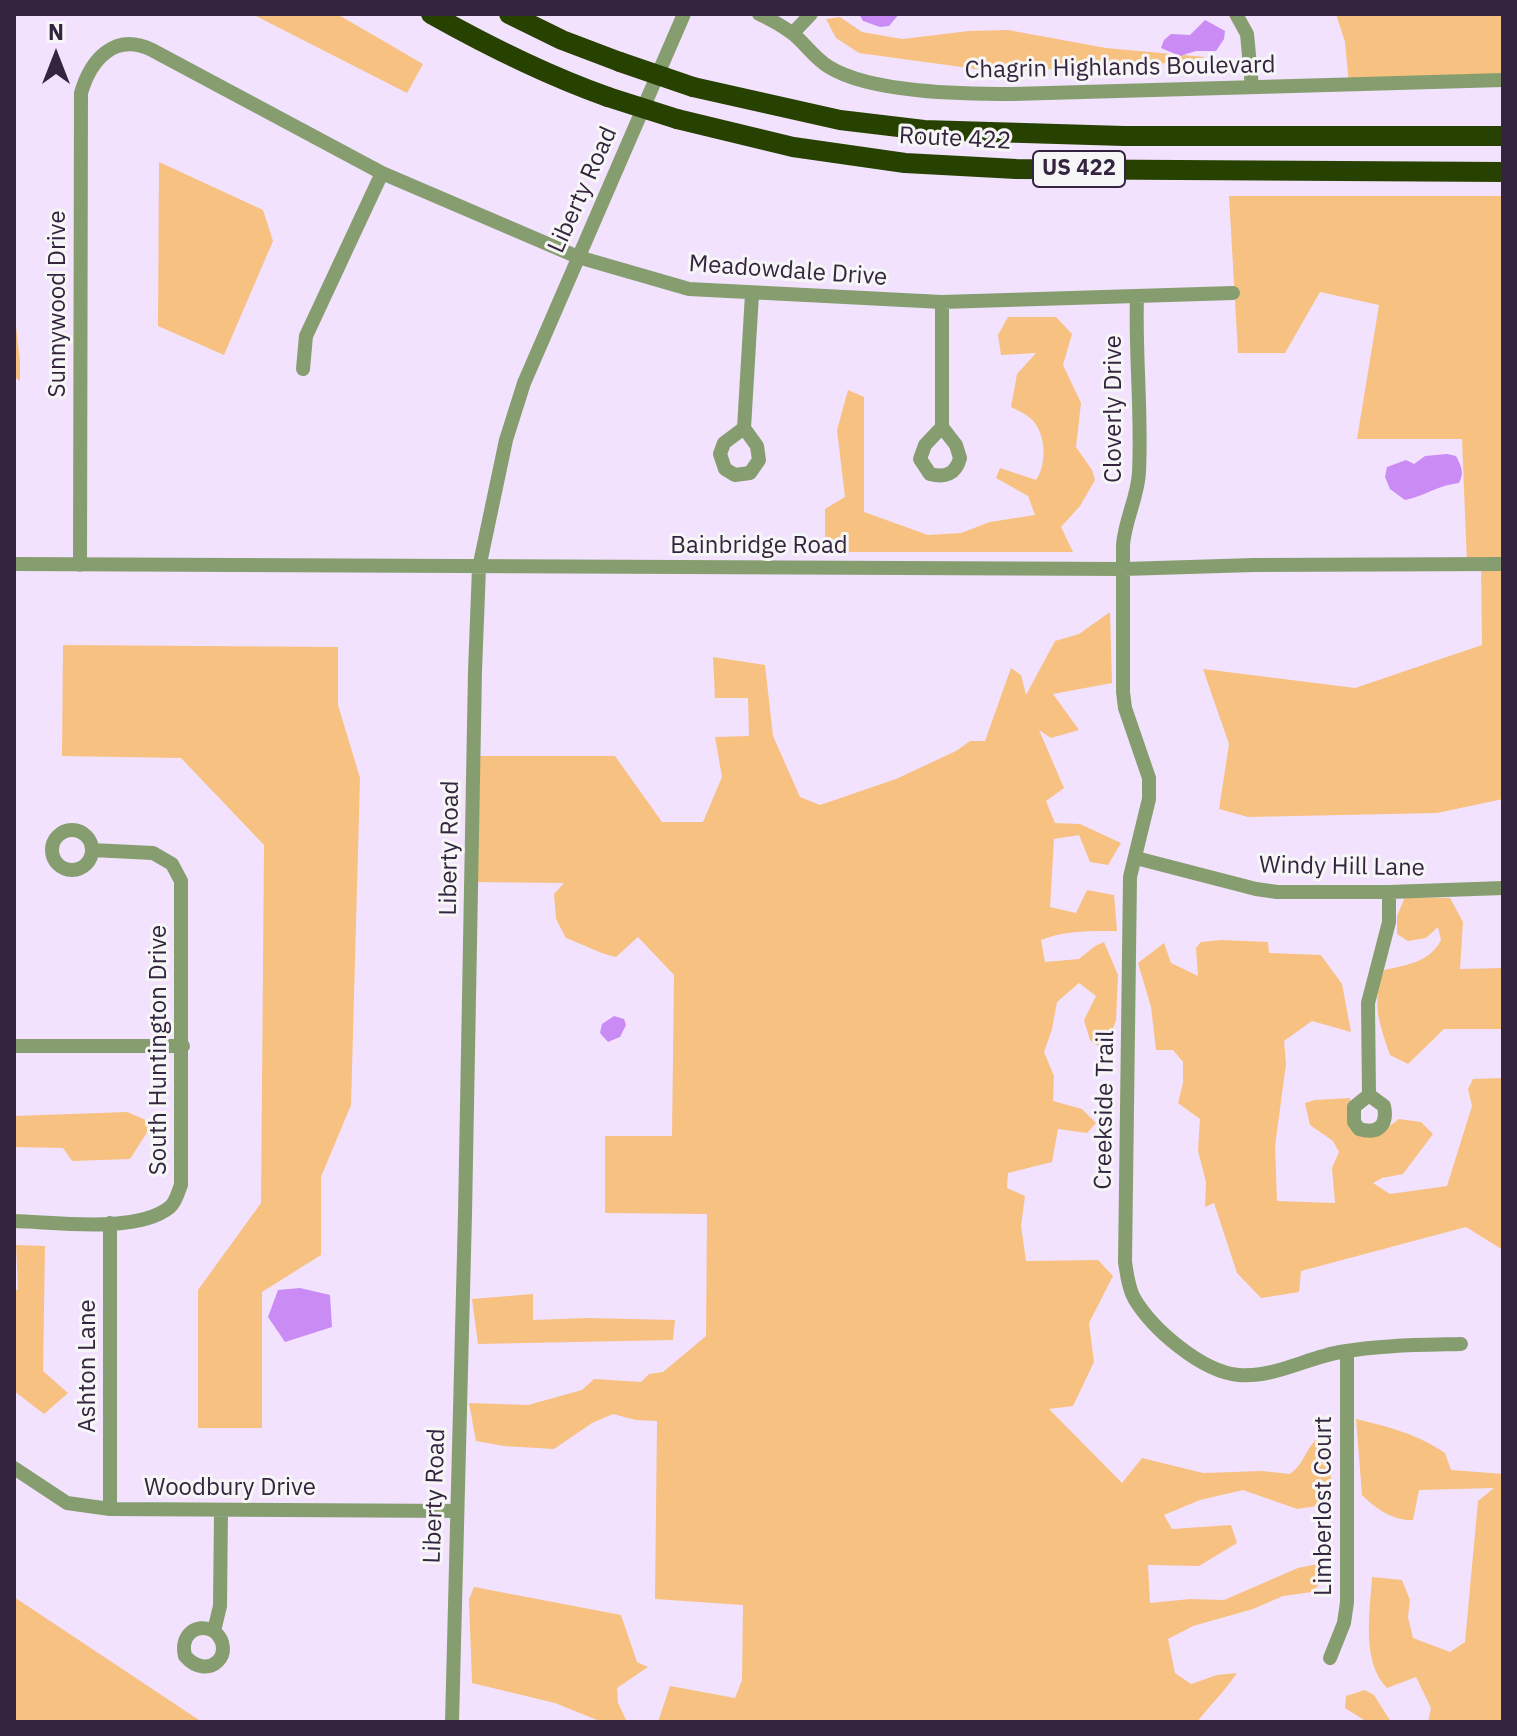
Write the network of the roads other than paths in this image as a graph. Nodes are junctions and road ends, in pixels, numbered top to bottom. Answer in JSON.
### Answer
{"nodes":[{"id":1,"x":431,"y":14,"type":"edge"},
{"id":2,"x":509,"y":14,"type":"edge"},
{"id":3,"x":684,"y":14,"type":"edge"},
{"id":4,"x":759,"y":14,"type":"edge"},
{"id":5,"x":811,"y":14,"type":"edge"},
{"id":6,"x":1236,"y":14,"type":"edge"},
{"id":7,"x":793,"y":33,"type":"junction"},
{"id":8,"x":106,"y":52,"type":"joint"},
{"id":9,"x":1503,"y":80,"type":"edge"},
{"id":10,"x":1252,"y":87,"type":"junction"},
{"id":11,"x":1503,"y":136,"type":"edge"},
{"id":12,"x":1503,"y":172,"type":"edge"},
{"id":13,"x":382,"y":173,"type":"junction"},
{"id":14,"x":578,"y":257,"type":"junction"},
{"id":15,"x":1233,"y":293,"type":"dead end"},
{"id":16,"x":752,"y":294,"type":"junction"},
{"id":17,"x":1137,"y":296,"type":"junction"},
{"id":18,"x":942,"y":302,"type":"junction"},
{"id":19,"x":303,"y":369,"type":"dead end"},
{"id":20,"x":942,"y":427,"type":"dead end"},
{"id":21,"x":744,"y":428,"type":"dead end"},
{"id":22,"x":14,"y":564,"type":"edge"},
{"id":23,"x":1503,"y":564,"type":"edge"},
{"id":24,"x":80,"y":565,"type":"junction"},
{"id":25,"x":479,"y":568,"type":"junction"},
{"id":26,"x":1124,"y":569,"type":"junction"},
{"id":27,"x":92,"y":850,"type":"dead end"},
{"id":28,"x":1136,"y":858,"type":"junction"},
{"id":29,"x":1503,"y":888,"type":"edge"},
{"id":30,"x":1389,"y":892,"type":"junction"},
{"id":31,"x":14,"y":1046,"type":"edge"},
{"id":32,"x":183,"y":1046,"type":"junction"},
{"id":33,"x":1369,"y":1095,"type":"dead end"},
{"id":34,"x":14,"y":1221,"type":"edge"},
{"id":35,"x":110,"y":1223,"type":"junction"},
{"id":36,"x":1461,"y":1344,"type":"dead end"},
{"id":37,"x":1347,"y":1351,"type":"junction"},
{"id":38,"x":14,"y":1468,"type":"edge"},
{"id":39,"x":110,"y":1509,"type":"junction"},
{"id":40,"x":221,"y":1511,"type":"junction"},
{"id":41,"x":457,"y":1511,"type":"junction"},
{"id":42,"x":214,"y":1631,"type":"dead end"},
{"id":43,"x":1330,"y":1658,"type":"dead end"},
{"id":44,"x":452,"y":1722,"type":"edge"}],
"edges":[{"from":1,"to":12,"type":"highway","name":"Route 422","number":"US 422","bridge":true},
{"from":2,"to":11,"type":"highway","name":"Route 422","number":"US 422","bridge":true},
{"from":3,"to":14,"type":"street","name":"Liberty Road"},
{"from":4,"to":7,"type":"street","name":"Chagrin Highlands Boulevard"},
{"from":5,"to":7,"type":"street"},
{"from":6,"to":10,"type":"street"},
{"from":7,"to":10,"type":"street","name":"Chagrin Highlands Boulevard"},
{"from":8,"to":13,"type":"street","name":"Meadowdale Drive"},
{"from":8,"to":24,"type":"street","name":"Sunnywood Drive"},
{"from":9,"to":10,"type":"street","name":"Chagrin Highlands Boulevard"},
{"from":13,"to":14,"type":"street","name":"Meadowdale Drive"},
{"from":13,"to":19,"type":"street"},
{"from":14,"to":16,"type":"street","name":"Meadowdale Drive"},
{"from":14,"to":25,"type":"street","name":"Liberty Road"},
{"from":15,"to":17,"type":"street","name":"Meadowdale Drive"},
{"from":16,"to":18,"type":"street","name":"Meadowdale Drive"},
{"from":16,"to":21,"type":"street"},
{"from":17,"to":18,"type":"street","name":"Meadowdale Drive"},
{"from":17,"to":26,"type":"street","name":"Cloverly Drive"},
{"from":18,"to":20,"type":"street"},
{"from":22,"to":24,"type":"street","name":"Bainbridge Road"},
{"from":23,"to":26,"type":"street","name":"Bainbridge Road"},
{"from":24,"to":25,"type":"street","name":"Bainbridge Road"},
{"from":25,"to":26,"type":"street","name":"Bainbridge Road"},
{"from":25,"to":41,"type":"street","name":"Liberty Road"},
{"from":26,"to":28,"type":"street","name":"Creekside Trail"},
{"from":27,"to":32,"type":"street","name":"South Huntington Drive"},
{"from":28,"to":30,"type":"street","name":"Windy Hill Lane"},
{"from":28,"to":37,"type":"street","name":"Creekside Trail"},
{"from":29,"to":30,"type":"street","name":"Windy Hill Lane"},
{"from":30,"to":33,"type":"street"},
{"from":31,"to":32,"type":"street"},
{"from":32,"to":35,"type":"street","name":"South Huntington Drive"},
{"from":34,"to":35,"type":"street","name":"South Huntington Drive"},
{"from":35,"to":39,"type":"street","name":"Ashton Lane"},
{"from":36,"to":37,"type":"street","name":"Creekside Trail"},
{"from":37,"to":43,"type":"street","name":"Limberlost Court"},
{"from":38,"to":39,"type":"street","name":"Woodbury Drive"},
{"from":39,"to":40,"type":"street","name":"Woodbury Drive"},
{"from":40,"to":41,"type":"street","name":"Woodbury Drive"},
{"from":40,"to":42,"type":"street"},
{"from":41,"to":44,"type":"street","name":"Liberty Road"}]}
